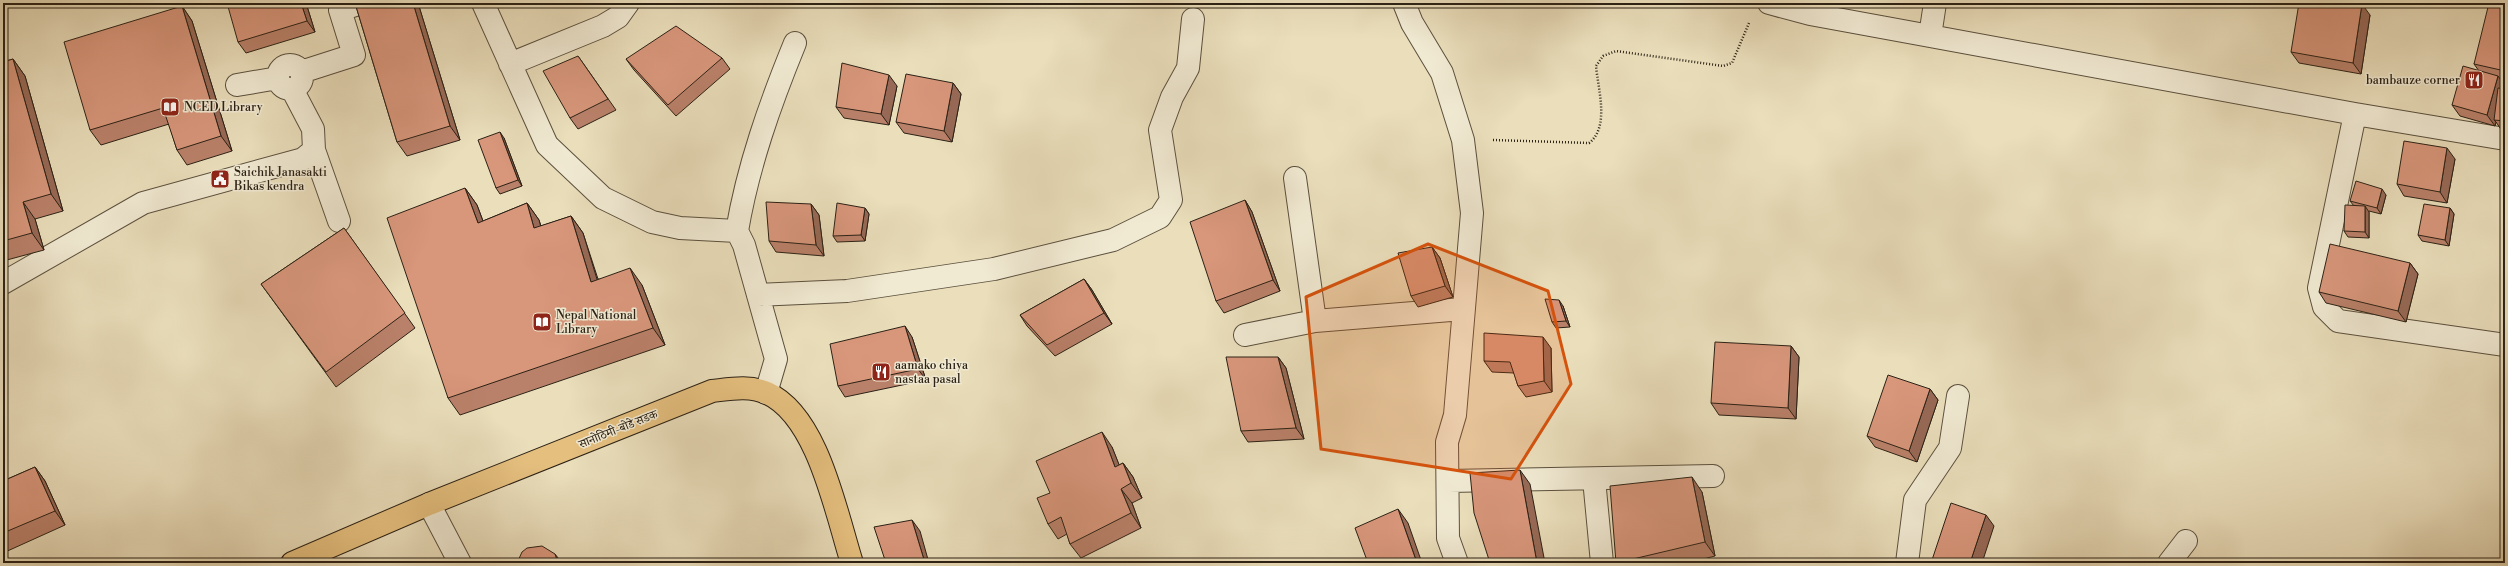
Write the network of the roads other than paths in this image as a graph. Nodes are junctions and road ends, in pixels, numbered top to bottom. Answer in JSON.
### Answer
{"nodes":[{"id":1,"x":482,"y":3,"type":"edge"},
{"id":2,"x":628,"y":3,"type":"edge"},
{"id":3,"x":1404,"y":3,"type":"edge"},
{"id":4,"x":1769,"y":3,"type":"edge"},
{"id":5,"x":1934,"y":3,"type":"edge"},
{"id":6,"x":358,"y":4,"type":"edge"},
{"id":7,"x":1193,"y":19,"type":"dead end"},
{"id":8,"x":1930,"y":36,"type":"junction"},
{"id":9,"x":794,"y":43,"type":"dead end"},
{"id":10,"x":510,"y":64,"type":"junction"},
{"id":11,"x":288,"y":71,"type":"junction"},
{"id":12,"x":238,"y":85,"type":"dead end"},
{"id":13,"x":2355,"y":114,"type":"junction"},
{"id":14,"x":2505,"y":139,"type":"edge"},
{"id":15,"x":314,"y":150,"type":"junction"},
{"id":16,"x":1295,"y":178,"type":"dead end"},
{"id":17,"x":339,"y":221,"type":"dead end"},
{"id":18,"x":737,"y":231,"type":"junction"},
{"id":19,"x":3,"y":283,"type":"edge"},
{"id":20,"x":758,"y":295,"type":"junction"},
{"id":21,"x":1463,"y":309,"type":"junction"},
{"id":22,"x":1315,"y":321,"type":"junction"},
{"id":23,"x":1244,"y":335,"type":"dead end"},
{"id":24,"x":2505,"y":345,"type":"edge"},
{"id":25,"x":766,"y":392,"type":"junction"},
{"id":26,"x":1958,"y":396,"type":"dead end"},
{"id":27,"x":1713,"y":476,"type":"dead end"},
{"id":28,"x":1594,"y":479,"type":"junction"},
{"id":29,"x":1449,"y":481,"type":"junction"},
{"id":30,"x":429,"y":504,"type":"junction"},
{"id":31,"x":2186,"y":542,"type":"dead end"},
{"id":32,"x":292,"y":563,"type":"edge"},
{"id":33,"x":460,"y":563,"type":"edge"},
{"id":34,"x":852,"y":563,"type":"edge"},
{"id":35,"x":1457,"y":563,"type":"edge"},
{"id":36,"x":1602,"y":563,"type":"edge"},
{"id":37,"x":1907,"y":563,"type":"edge"},
{"id":38,"x":2169,"y":563,"type":"edge"}],
"edges":[{"from":1,"to":10,"type":"street"},
{"from":2,"to":10,"type":"street"},
{"from":3,"to":21,"type":"street"},
{"from":4,"to":8,"type":"street"},
{"from":5,"to":8,"type":"street"},
{"from":6,"to":11,"type":"street"},
{"from":7,"to":20,"type":"street"},
{"from":8,"to":13,"type":"street"},
{"from":9,"to":18,"type":"street"},
{"from":10,"to":18,"type":"street"},
{"from":11,"to":12,"type":"street"},
{"from":11,"to":15,"type":"street"},
{"from":13,"to":14,"type":"street"},
{"from":13,"to":24,"type":"street"},
{"from":15,"to":17,"type":"street"},
{"from":15,"to":19,"type":"street"},
{"from":16,"to":22,"type":"street"},
{"from":18,"to":20,"type":"street"},
{"from":20,"to":25,"type":"street"},
{"from":21,"to":22,"type":"street"},
{"from":21,"to":29,"type":"street"},
{"from":22,"to":23,"type":"street"},
{"from":25,"to":30,"type":"main road","name":"सानोठिमी-बोडे सडक"},
{"from":25,"to":34,"type":"main road","name":"सानोठिमी-बोडे सडक"},
{"from":26,"to":37,"type":"street"},
{"from":27,"to":28,"type":"street"},
{"from":28,"to":29,"type":"street"},
{"from":28,"to":36,"type":"street"},
{"from":29,"to":35,"type":"street"},
{"from":30,"to":32,"type":"main road","name":"सानोठिमी-बोडे सडक"},
{"from":30,"to":33,"type":"street"},
{"from":31,"to":38,"type":"street"}]}
